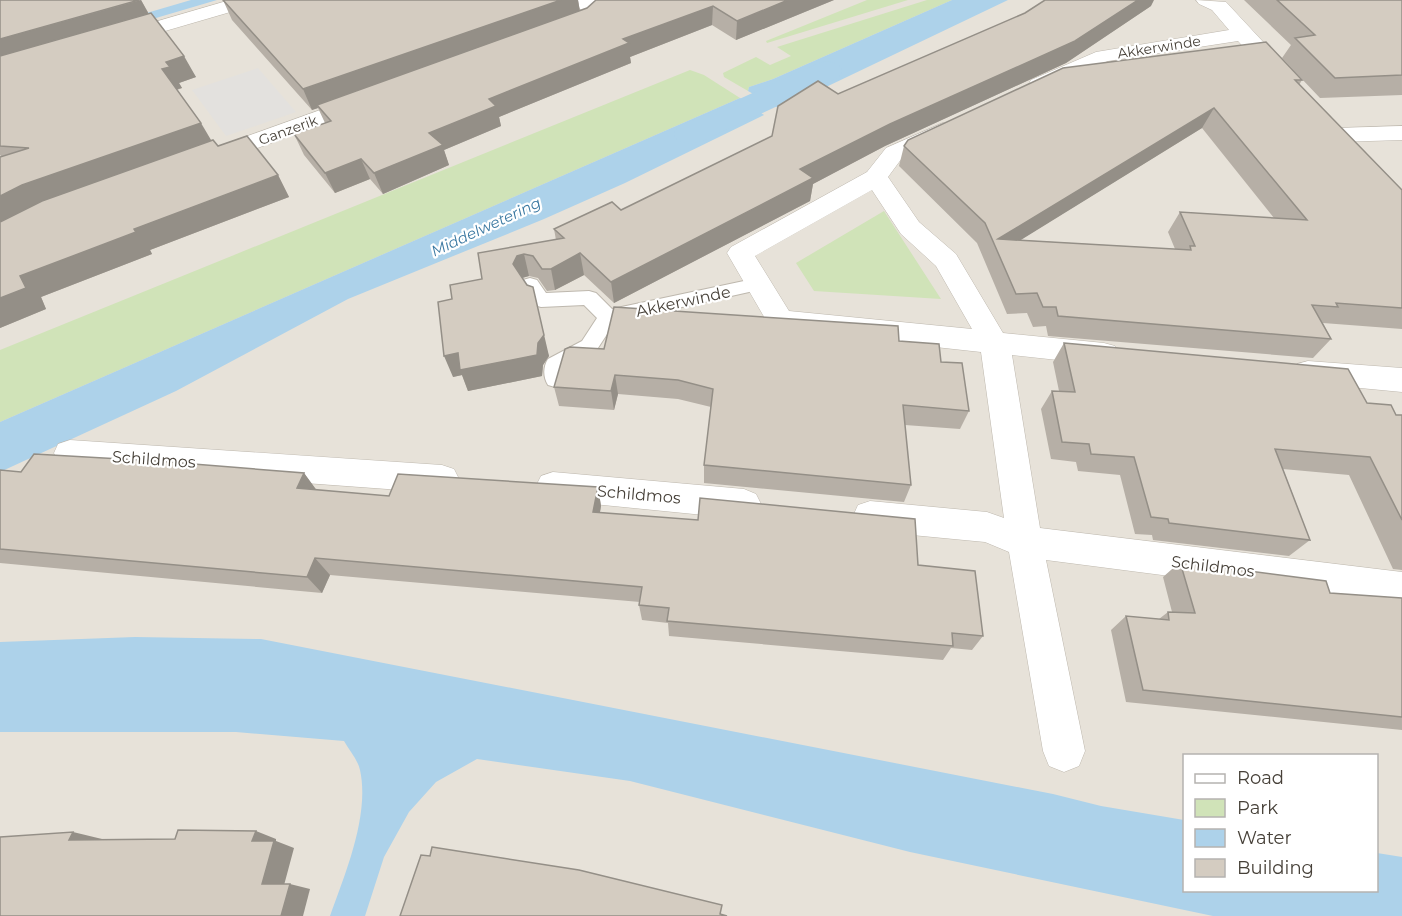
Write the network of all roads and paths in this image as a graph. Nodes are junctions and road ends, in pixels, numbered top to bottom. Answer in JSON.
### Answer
{"nodes":[{"id":1,"x":251,"y":0,"type":"edge"},
{"id":2,"x":582,"y":0,"type":"edge"},
{"id":3,"x":1206,"y":0,"type":"edge"},
{"id":4,"x":1243,"y":34,"type":"junction"},
{"id":5,"x":541,"y":37,"type":"edge"},
{"id":6,"x":102,"y":44,"type":"edge"},
{"id":7,"x":388,"y":93,"type":"edge"},
{"id":8,"x":1298,"y":93,"type":"edge"},
{"id":9,"x":1020,"y":94,"type":"edge"},
{"id":10,"x":967,"y":118,"type":"edge"},
{"id":11,"x":1402,"y":134,"type":"edge"},
{"id":12,"x":1361,"y":160,"type":"edge"},
{"id":13,"x":194,"y":164,"type":"edge"},
{"id":14,"x":876,"y":177,"type":"junction"},
{"id":15,"x":758,"y":284,"type":"junction"},
{"id":16,"x":530,"y":285,"type":"edge"},
{"id":17,"x":608,"y":317,"type":"junction"},
{"id":18,"x":995,"y":344,"type":"junction"},
{"id":19,"x":1123,"y":356,"type":"edge"},
{"id":20,"x":1286,"y":370,"type":"edge"},
{"id":21,"x":555,"y":379,"type":"edge"},
{"id":22,"x":1402,"y":380,"type":"edge"},
{"id":23,"x":70,"y":453,"type":"dead end"},
{"id":24,"x":470,"y":481,"type":"edge"},
{"id":25,"x":517,"y":484,"type":"edge"},
{"id":26,"x":775,"y":507,"type":"edge"},
{"id":27,"x":834,"y":512,"type":"edge"},
{"id":28,"x":1025,"y":542,"type":"junction"},
{"id":29,"x":1402,"y":589,"type":"edge"},
{"id":30,"x":1064,"y":751,"type":"dead end"}],
"edges":[{"from":1,"to":6,"type":"street"},
{"from":2,"to":5,"type":"street"},
{"from":3,"to":4,"type":"street"},
{"from":4,"to":8,"type":"street"},
{"from":4,"to":9,"type":"street","name":"Akkerwinde"},
{"from":7,"to":13,"type":"street","name":"Ganzerik"},
{"from":10,"to":14,"type":"street","name":"Akkerwinde"},
{"from":11,"to":12,"type":"street"},
{"from":14,"to":15,"type":"street","name":"Akkerwinde"},
{"from":14,"to":18,"type":"street"},
{"from":15,"to":17,"type":"lane","name":"Akkerwinde"},
{"from":15,"to":18,"type":"street","name":"Akkerwinde"},
{"from":16,"to":17,"type":"lane"},
{"from":17,"to":21,"type":"lane"},
{"from":18,"to":19,"type":"street","name":"Akkerwinde"},
{"from":18,"to":28,"type":"street"},
{"from":20,"to":22,"type":"street"},
{"from":23,"to":24,"type":"street","name":"Schildmos"},
{"from":25,"to":26,"type":"street","name":"Schildmos"},
{"from":27,"to":28,"type":"street","name":"Schildmos"},
{"from":28,"to":29,"type":"street","name":"Schildmos"},
{"from":28,"to":30,"type":"street"}]}
